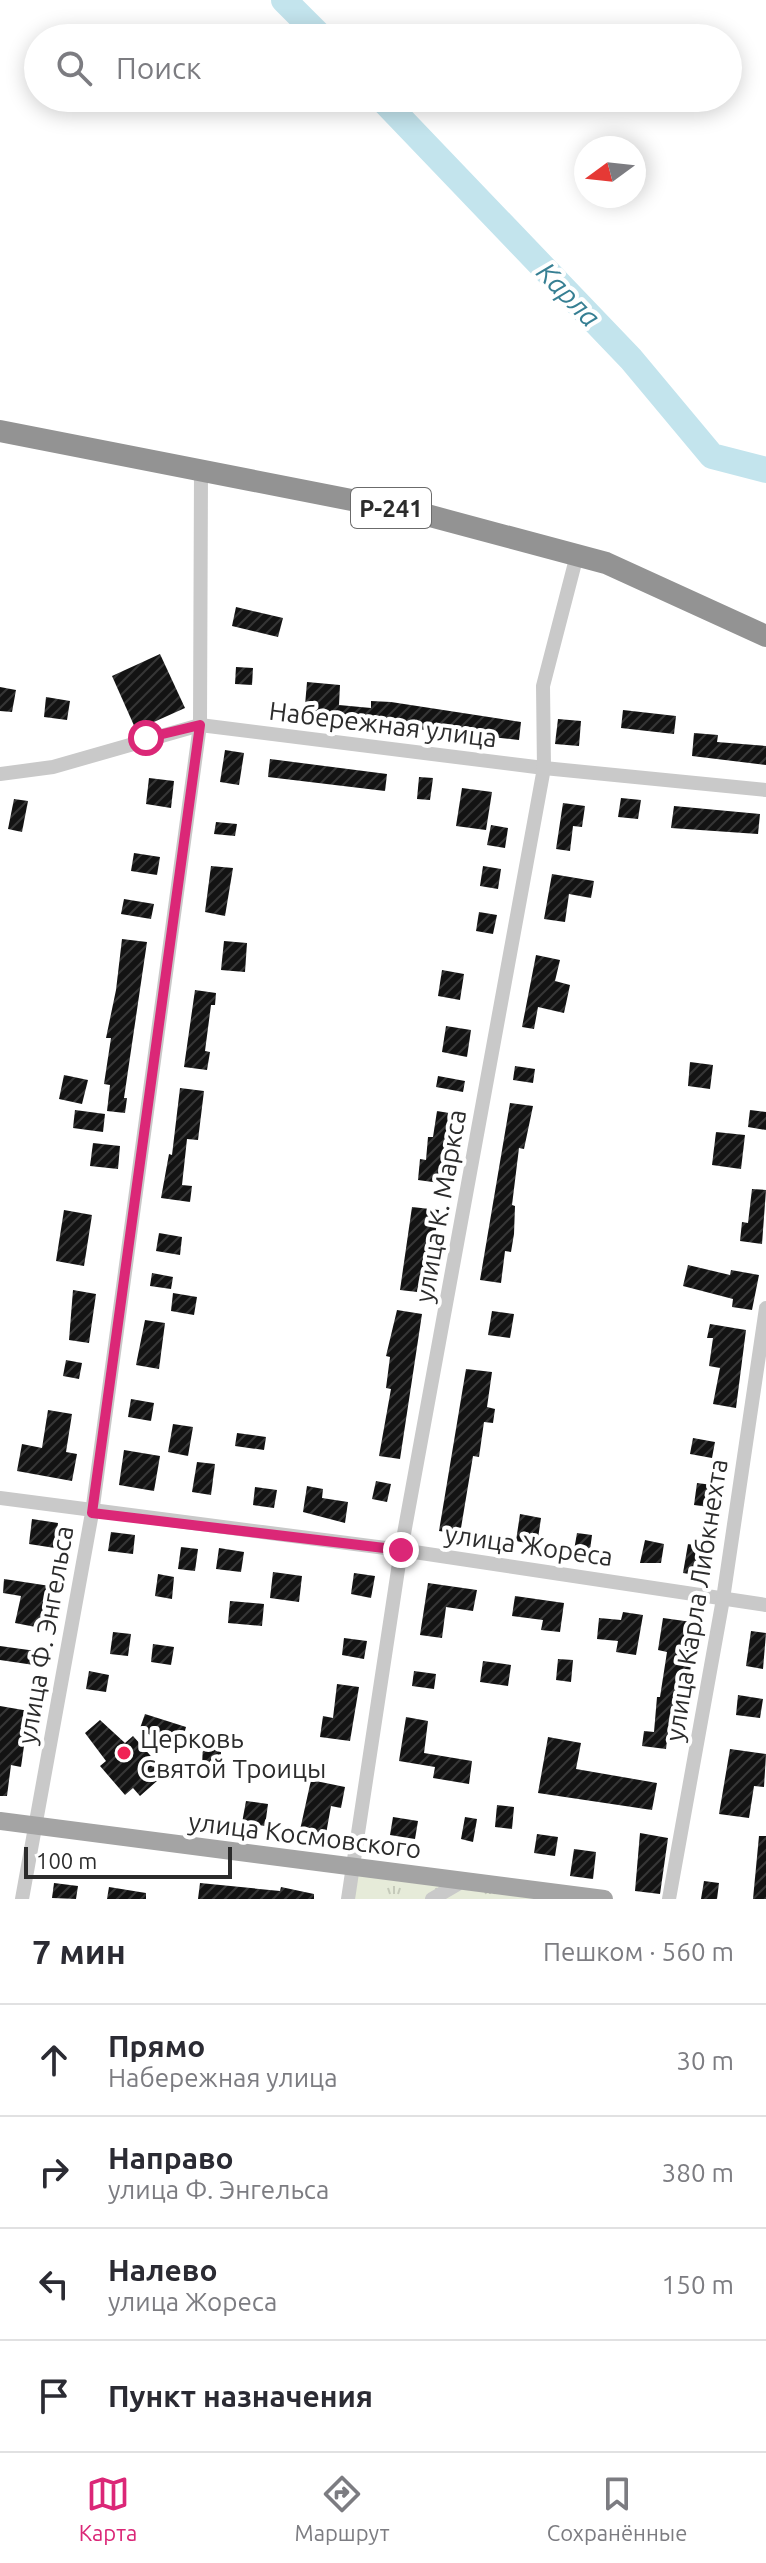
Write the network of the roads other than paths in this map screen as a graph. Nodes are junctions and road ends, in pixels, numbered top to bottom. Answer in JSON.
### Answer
{"nodes":[{"id":1,"x":0,"y":431,"type":"edge"},
{"id":2,"x":201,"y":473,"type":"junction"},
{"id":3,"x":577,"y":555,"type":"junction"},
{"id":4,"x":766,"y":636,"type":"edge"},
{"id":5,"x":200,"y":725,"type":"junction"},
{"id":6,"x":544,"y":768,"type":"junction"},
{"id":7,"x":0,"y":774,"type":"edge"},
{"id":8,"x":766,"y":790,"type":"edge"},
{"id":9,"x":766,"y":1308,"type":"edge"},
{"id":10,"x":0,"y":1498,"type":"edge"},
{"id":11,"x":92,"y":1513,"type":"junction"},
{"id":12,"x":401,"y":1550,"type":"junction"},
{"id":13,"x":723,"y":1599,"type":"junction"},
{"id":14,"x":766,"y":1605,"type":"edge"},
{"id":15,"x":0,"y":1821,"type":"edge"},
{"id":16,"x":34,"y":1826,"type":"junction"},
{"id":17,"x":353,"y":1867,"type":"junction"},
{"id":18,"x":463,"y":1881,"type":"junction"},
{"id":19,"x":22,"y":1899,"type":"edge"},
{"id":20,"x":348,"y":1899,"type":"edge"},
{"id":21,"x":432,"y":1899,"type":"edge"},
{"id":22,"x":604,"y":1899,"type":"edge"},
{"id":23,"x":669,"y":1899,"type":"edge"}],
"edges":[{"from":1,"to":2,"type":"highway","number":"Р-241"},
{"from":2,"to":3,"type":"highway","number":"Р-241"},
{"from":2,"to":5,"type":"street","name":"улица Ф. Энгельса"},
{"from":3,"to":4,"type":"highway","number":"Р-241"},
{"from":3,"to":6,"type":"street","name":"улица К. Маркса"},
{"from":5,"to":6,"type":"street","name":"Набережная улица"},
{"from":5,"to":7,"type":"street","name":"Набережная улица"},
{"from":5,"to":11,"type":"street","name":"улица Ф. Энгельса"},
{"from":6,"to":8,"type":"street","name":"Набережная улица"},
{"from":6,"to":12,"type":"street","name":"улица К. Маркса"},
{"from":9,"to":13,"type":"street","name":"улица Карла Либкнехта"},
{"from":10,"to":11,"type":"street","name":"улица Жореса"},
{"from":11,"to":12,"type":"street","name":"улица Жореса"},
{"from":11,"to":16,"type":"street","name":"улица Ф. Энгельса"},
{"from":12,"to":13,"type":"street","name":"улица Жореса"},
{"from":12,"to":17,"type":"street","name":"улица К. Маркса"},
{"from":13,"to":14,"type":"street","name":"улица Жореса"},
{"from":13,"to":23,"type":"street","name":"улица Карла Либкнехта"},
{"from":15,"to":16,"type":"main road","name":"улица Космовского"},
{"from":16,"to":17,"type":"main road","name":"улица Космовского"},
{"from":16,"to":19,"type":"street","name":"улица Ф. Энгельса"},
{"from":17,"to":18,"type":"main road","name":"улица Космовского"},
{"from":17,"to":20,"type":"street","name":"улица К. Маркса"},
{"from":18,"to":21,"type":"street"},
{"from":18,"to":22,"type":"main road","name":"улица Космовского"}]}
